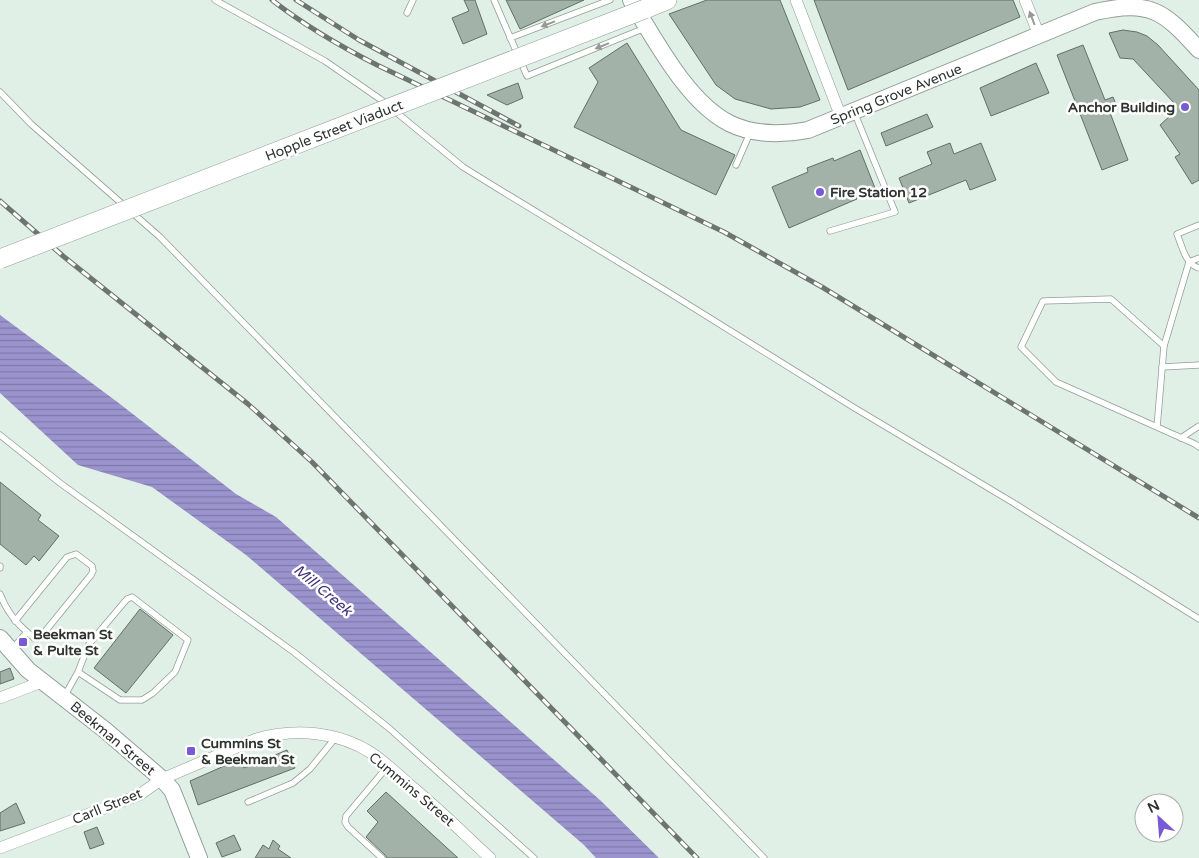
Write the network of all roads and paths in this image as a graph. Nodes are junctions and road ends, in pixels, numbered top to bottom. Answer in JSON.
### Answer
{"nodes":[{"id":1,"x":215,"y":0,"type":"edge"},
{"id":2,"x":413,"y":0,"type":"edge"},
{"id":3,"x":494,"y":0,"type":"edge"},
{"id":4,"x":610,"y":0,"type":"edge"},
{"id":5,"x":631,"y":0,"type":"edge"},
{"id":6,"x":668,"y":0,"type":"edge"},
{"id":7,"x":796,"y":0,"type":"edge"},
{"id":8,"x":1025,"y":0,"type":"edge"},
{"id":9,"x":1116,"y":3,"type":"edge"},
{"id":10,"x":1143,"y":3,"type":"edge"},
{"id":11,"x":407,"y":13,"type":"dead end"},
{"id":12,"x":647,"y":28,"type":"junction"},
{"id":13,"x":1039,"y":35,"type":"junction"},
{"id":14,"x":510,"y":38,"type":"junction"},
{"id":15,"x":1199,"y":50,"type":"edge"},
{"id":16,"x":0,"y":92,"type":"edge"},
{"id":17,"x":847,"y":114,"type":"junction"},
{"id":18,"x":751,"y":131,"type":"junction"},
{"id":19,"x":736,"y":165,"type":"dead end"},
{"id":20,"x":1199,"y":225,"type":"edge"},
{"id":21,"x":830,"y":231,"type":"dead end"},
{"id":22,"x":1199,"y":258,"type":"edge"},
{"id":23,"x":0,"y":259,"type":"edge"},
{"id":24,"x":1189,"y":262,"type":"junction"},
{"id":25,"x":1199,"y":268,"type":"edge"},
{"id":26,"x":1164,"y":346,"type":"junction"},
{"id":27,"x":1199,"y":365,"type":"edge"},
{"id":28,"x":1162,"y":367,"type":"junction"},
{"id":29,"x":1199,"y":426,"type":"edge"},
{"id":30,"x":1157,"y":427,"type":"junction"},
{"id":31,"x":0,"y":435,"type":"edge"},
{"id":32,"x":1181,"y":438,"type":"junction"},
{"id":33,"x":1199,"y":448,"type":"edge"},
{"id":34,"x":0,"y":594,"type":"edge"},
{"id":35,"x":1199,"y":619,"type":"edge"},
{"id":36,"x":15,"y":621,"type":"junction"},
{"id":37,"x":27,"y":632,"type":"junction"},
{"id":38,"x":0,"y":638,"type":"edge"},
{"id":39,"x":10,"y":651,"type":"junction"},
{"id":40,"x":78,"y":672,"type":"junction"},
{"id":41,"x":44,"y":680,"type":"junction"},
{"id":42,"x":64,"y":697,"type":"junction"},
{"id":43,"x":0,"y":698,"type":"edge"},
{"id":44,"x":296,"y":732,"type":"joint"},
{"id":45,"x":336,"y":737,"type":"junction"},
{"id":46,"x":388,"y":766,"type":"junction"},
{"id":47,"x":162,"y":779,"type":"junction"},
{"id":48,"x":248,"y":802,"type":"dead end"},
{"id":49,"x":0,"y":848,"type":"edge"},
{"id":50,"x":199,"y":858,"type":"edge"},
{"id":51,"x":382,"y":858,"type":"edge"},
{"id":52,"x":490,"y":858,"type":"edge"},
{"id":53,"x":534,"y":858,"type":"edge"},
{"id":54,"x":764,"y":858,"type":"edge"}],
"edges":[{"from":1,"to":35,"type":"lane"},
{"from":2,"to":11,"type":"lane"},
{"from":3,"to":14,"type":"lane"},
{"from":4,"to":14,"type":"lane","one_way":true},
{"from":5,"to":12,"type":"main road","name":"Spring Grove Avenue"},
{"from":6,"to":23,"type":"main road","name":"Hopple Street Viaduct","bridge":true},
{"from":7,"to":17,"type":"street"},
{"from":13,"to":8,"type":"street","one_way":true},
{"from":9,"to":10,"type":"main road","name":"Spring Grove Avenue"},
{"from":9,"to":13,"type":"main road","name":"Spring Grove Avenue"},
{"from":10,"to":15,"type":"main road","name":"Spring Grove Avenue"},
{"from":12,"to":14,"type":"lane","one_way":true},
{"from":12,"to":18,"type":"main road","name":"Spring Grove Avenue"},
{"from":13,"to":17,"type":"main road","name":"Spring Grove Avenue"},
{"from":16,"to":54,"type":"lane"},
{"from":17,"to":18,"type":"main road","name":"Spring Grove Avenue"},
{"from":17,"to":21,"type":"lane"},
{"from":18,"to":19,"type":"lane"},
{"from":20,"to":24,"type":"lane"},
{"from":22,"to":24,"type":"lane"},
{"from":24,"to":25,"type":"lane"},
{"from":24,"to":26,"type":"lane"},
{"from":26,"to":28,"type":"lane"},
{"from":26,"to":30,"type":"lane"},
{"from":27,"to":28,"type":"lane"},
{"from":28,"to":30,"type":"lane"},
{"from":29,"to":32,"type":"lane"},
{"from":30,"to":32,"type":"lane"},
{"from":31,"to":53,"type":"lane"},
{"from":32,"to":33,"type":"lane"},
{"from":34,"to":36,"type":"lane"},
{"from":36,"to":37,"type":"lane"},
{"from":36,"to":37,"type":"lane"},
{"from":37,"to":39,"type":"lane"},
{"from":38,"to":39,"type":"main road","name":"Beekman Street"},
{"from":39,"to":41,"type":"main road","name":"Beekman Street"},
{"from":40,"to":40,"type":"lane"},
{"from":40,"to":42,"type":"lane"},
{"from":41,"to":42,"type":"main road","name":"Beekman Street"},
{"from":41,"to":43,"type":"street"},
{"from":42,"to":47,"type":"main road","name":"Beekman Street"},
{"from":44,"to":45,"type":"street","name":"Cummins Street"},
{"from":44,"to":47,"type":"street","name":"Carll Street"},
{"from":45,"to":46,"type":"street","name":"Cummins Street"},
{"from":45,"to":48,"type":"lane"},
{"from":46,"to":51,"type":"lane"},
{"from":46,"to":52,"type":"street","name":"Cummins Street"},
{"from":47,"to":49,"type":"street","name":"Carll Street"},
{"from":47,"to":50,"type":"main road","name":"Beekman Street"}]}
